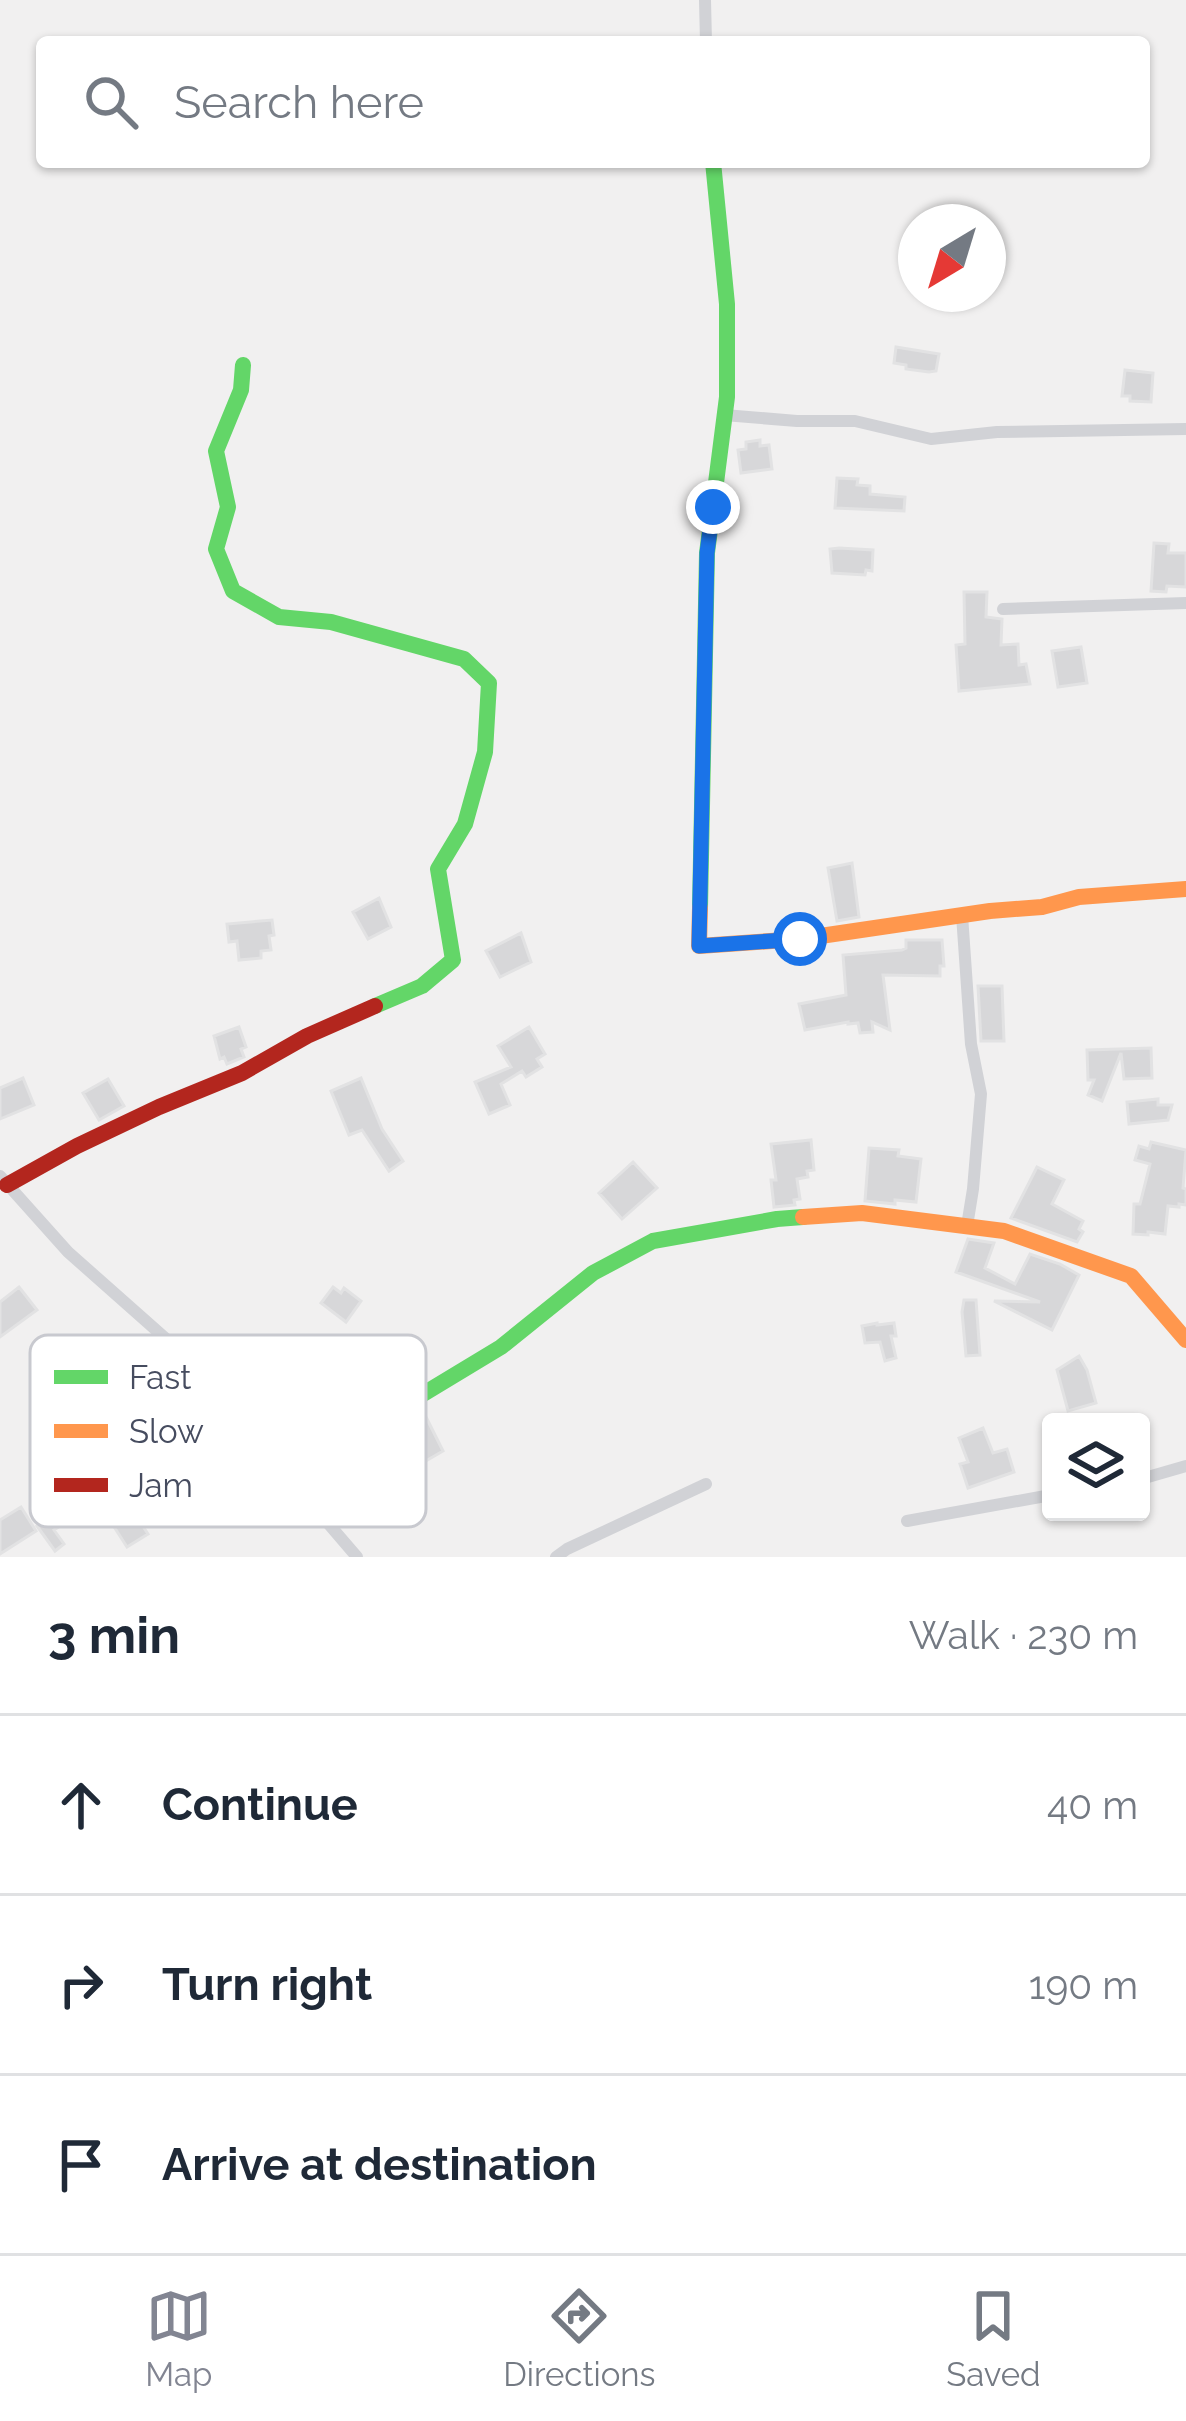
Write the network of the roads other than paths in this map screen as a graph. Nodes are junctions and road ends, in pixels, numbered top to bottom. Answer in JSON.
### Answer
{"nodes":[{"id":1,"x":705,"y":0,"type":"edge"},
{"id":2,"x":706,"y":36,"type":"edge"},
{"id":3,"x":714,"y":168,"type":"edge"},
{"id":4,"x":243,"y":365,"type":"dead end"},
{"id":5,"x":724,"y":415,"type":"junction"},
{"id":6,"x":1186,"y":429,"type":"edge"},
{"id":7,"x":1186,"y":603,"type":"edge"},
{"id":8,"x":1003,"y":609,"type":"dead end"},
{"id":9,"x":1186,"y":889,"type":"edge"},
{"id":10,"x":962,"y":915,"type":"junction"},
{"id":11,"x":4,"y":1180,"type":"edge"},
{"id":12,"x":967,"y":1226,"type":"junction"},
{"id":13,"x":162,"y":1335,"type":"edge"},
{"id":14,"x":1186,"y":1340,"type":"edge"},
{"id":15,"x":426,"y":1392,"type":"edge"},
{"id":16,"x":1186,"y":1466,"type":"edge"},
{"id":17,"x":1150,"y":1476,"type":"edge"},
{"id":18,"x":706,"y":1484,"type":"dead end"},
{"id":19,"x":1042,"y":1497,"type":"edge"},
{"id":20,"x":907,"y":1521,"type":"dead end"},
{"id":21,"x":333,"y":1527,"type":"edge"},
{"id":22,"x":357,"y":1557,"type":"edge"},
{"id":23,"x":556,"y":1557,"type":"edge"}],
"edges":[{"from":1,"to":2,"type":"street"},
{"from":3,"to":5,"type":"street"},
{"from":4,"to":11,"type":"street"},
{"from":5,"to":6,"type":"street"},
{"from":5,"to":10,"type":"street"},
{"from":7,"to":8,"type":"street"},
{"from":9,"to":10,"type":"street"},
{"from":10,"to":12,"type":"street"},
{"from":11,"to":13,"type":"street"},
{"from":12,"to":14,"type":"street"},
{"from":12,"to":15,"type":"street"},
{"from":16,"to":17,"type":"street"},
{"from":18,"to":23,"type":"street"},
{"from":19,"to":20,"type":"street"},
{"from":21,"to":22,"type":"street"}]}
